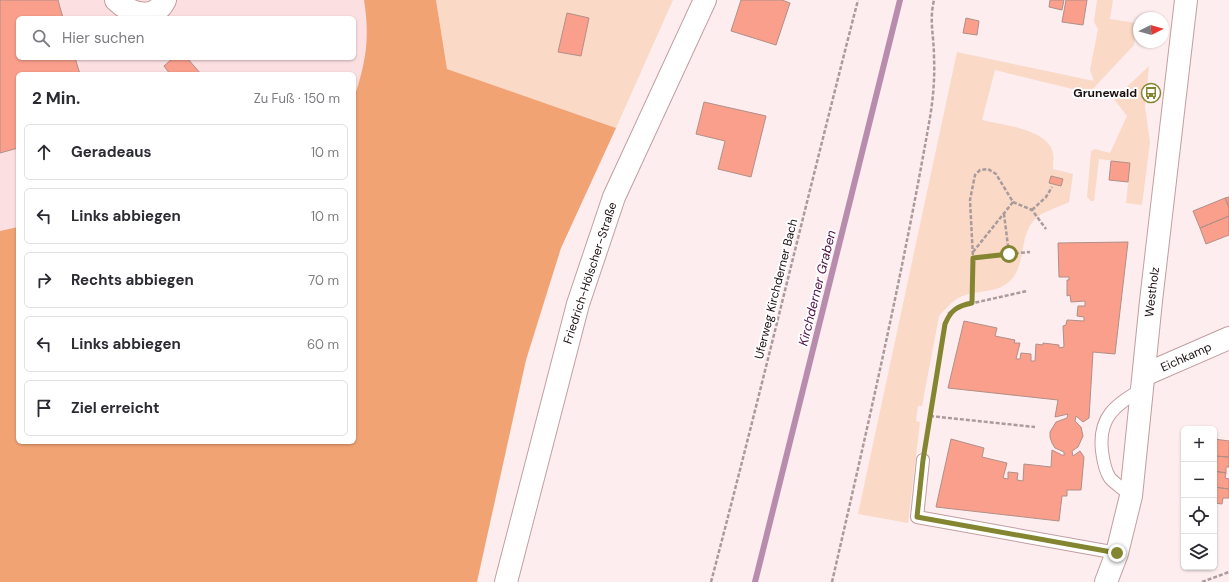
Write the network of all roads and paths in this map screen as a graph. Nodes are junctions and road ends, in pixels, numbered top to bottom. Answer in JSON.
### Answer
{"nodes":[{"id":1,"x":116,"y":0,"type":"edge"},
{"id":2,"x":165,"y":0,"type":"edge"},
{"id":3,"x":705,"y":0,"type":"edge"},
{"id":4,"x":858,"y":0,"type":"edge"},
{"id":5,"x":934,"y":0,"type":"edge"},
{"id":6,"x":1186,"y":0,"type":"edge"},
{"id":7,"x":1052,"y":187,"type":"dead end"},
{"id":8,"x":1013,"y":202,"type":"junction"},
{"id":9,"x":1032,"y":210,"type":"junction"},
{"id":10,"x":1004,"y":213,"type":"junction"},
{"id":11,"x":1046,"y":229,"type":"dead end"},
{"id":12,"x":973,"y":252,"type":"junction"},
{"id":13,"x":1030,"y":252,"type":"dead end"},
{"id":14,"x":1009,"y":254,"type":"junction"},
{"id":15,"x":973,"y":258,"type":"junction"},
{"id":16,"x":1027,"y":291,"type":"dead end"},
{"id":17,"x":972,"y":303,"type":"junction"},
{"id":18,"x":1229,"y":338,"type":"edge"},
{"id":19,"x":1143,"y":382,"type":"junction"},
{"id":20,"x":930,"y":416,"type":"junction"},
{"id":21,"x":1035,"y":428,"type":"dead end"},
{"id":22,"x":923,"y":460,"type":"joint"},
{"id":23,"x":1131,"y":496,"type":"junction"},
{"id":24,"x":1117,"y":553,"type":"junction"},
{"id":25,"x":1229,"y":572,"type":"edge"},
{"id":26,"x":506,"y":582,"type":"edge"},
{"id":27,"x":711,"y":582,"type":"edge"},
{"id":28,"x":832,"y":582,"type":"edge"},
{"id":29,"x":1106,"y":582,"type":"edge"},
{"id":30,"x":1202,"y":582,"type":"edge"}],
"edges":[{"from":1,"to":2,"type":"street"},
{"from":3,"to":26,"type":"street","name":"Friedrich-Hölscher-Straße"},
{"from":4,"to":27,"type":"path","name":"Uferweg Kirchderner Bach"},
{"from":5,"to":28,"type":"path"},
{"from":6,"to":19,"type":"street","name":"Westholz"},
{"from":7,"to":9,"type":"path"},
{"from":8,"to":9,"type":"path"},
{"from":8,"to":10,"type":"path"},
{"from":8,"to":12,"type":"path"},
{"from":9,"to":11,"type":"path"},
{"from":10,"to":12,"type":"path"},
{"from":10,"to":14,"type":"path"},
{"from":12,"to":15,"type":"path"},
{"from":13,"to":14,"type":"path"},
{"from":14,"to":15,"type":"path"},
{"from":15,"to":17,"type":"path"},
{"from":16,"to":17,"type":"path"},
{"from":17,"to":20,"type":"path"},
{"from":18,"to":19,"type":"street","name":"Eichkamp"},
{"from":19,"to":23,"type":"street","name":"Westholz"},
{"from":19,"to":23,"type":"lane"},
{"from":20,"to":21,"type":"path"},
{"from":20,"to":22,"type":"path"},
{"from":22,"to":24,"type":"lane"},
{"from":23,"to":24,"type":"street","name":"Westholz"},
{"from":24,"to":29,"type":"street","name":"Westholz"},
{"from":25,"to":30,"type":"path"}]}
